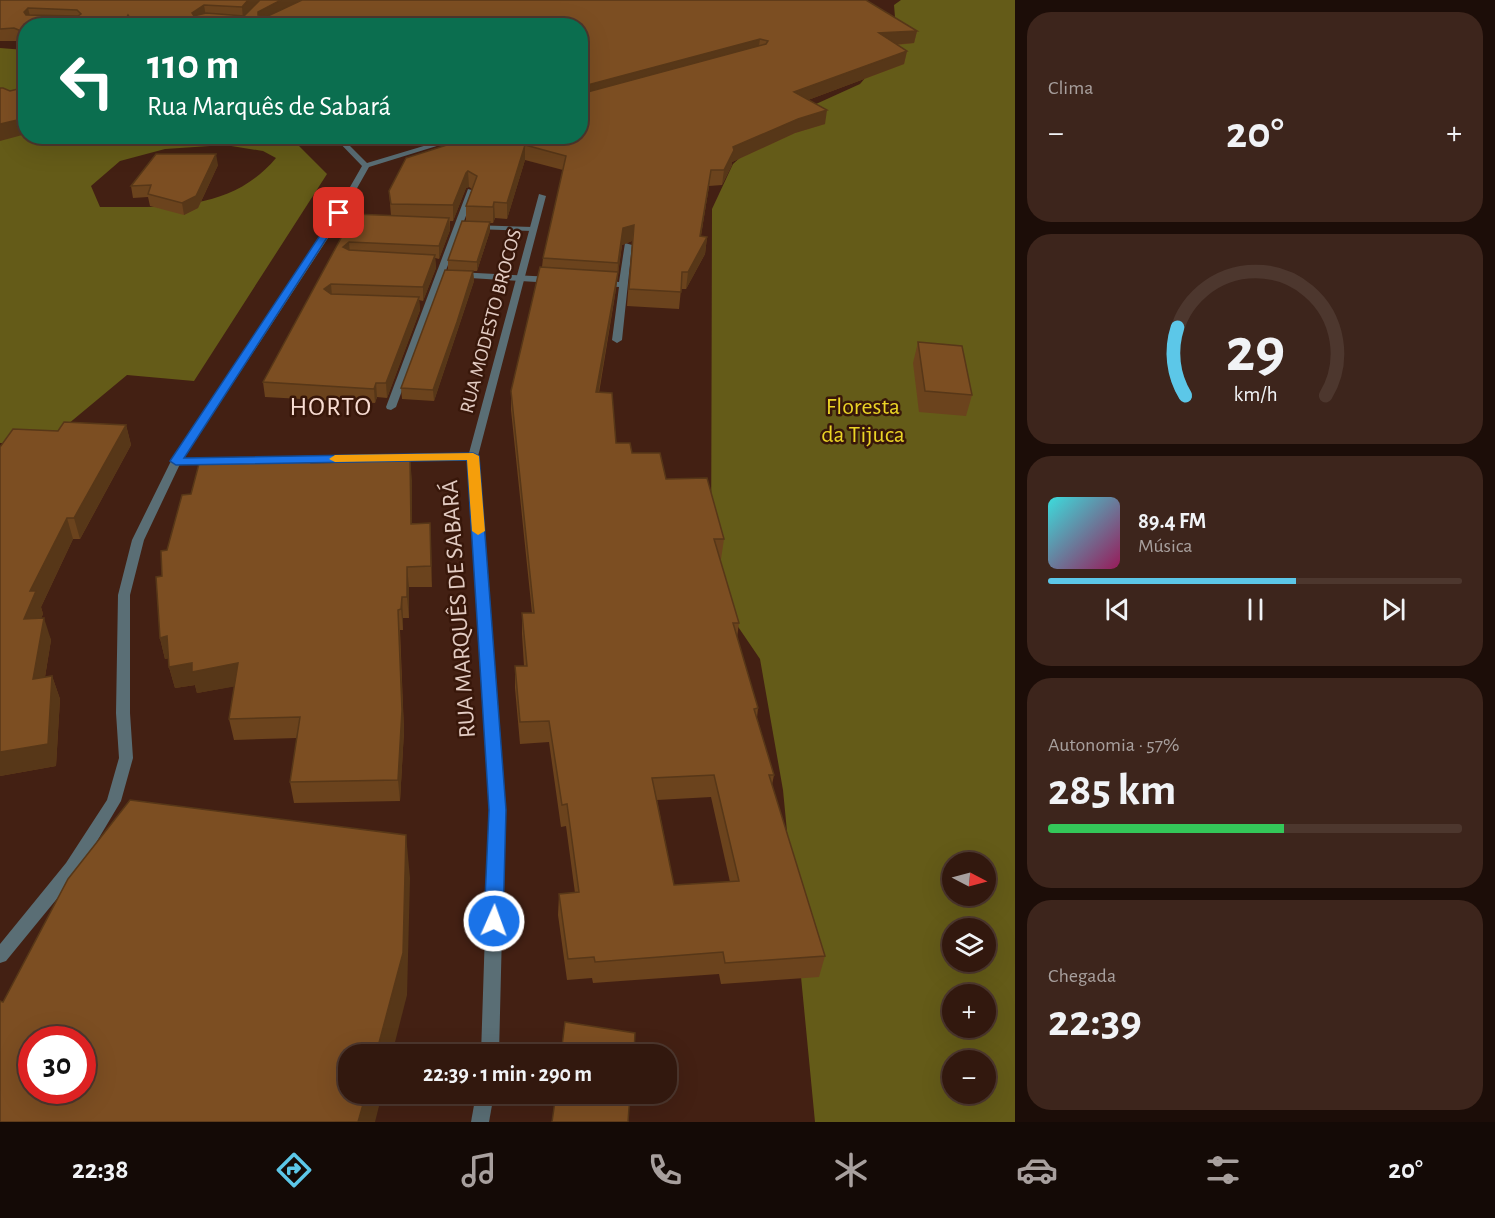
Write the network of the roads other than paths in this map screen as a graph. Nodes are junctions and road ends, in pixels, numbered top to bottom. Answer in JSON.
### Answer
{"nodes":[{"id":1,"x":344,"y":144,"type":"edge"},
{"id":2,"x":404,"y":144,"type":"dead end"},
{"id":3,"x":439,"y":144,"type":"edge"},
{"id":4,"x":348,"y":149,"type":"junction"},
{"id":5,"x":366,"y":166,"type":"junction"},
{"id":6,"x":471,"y":191,"type":"edge"},
{"id":7,"x":542,"y":196,"type":"dead end"},
{"id":8,"x":448,"y":225,"type":"edge"},
{"id":9,"x":459,"y":226,"type":"junction"},
{"id":10,"x":533,"y":229,"type":"junction"},
{"id":11,"x":628,"y":245,"type":"edge"},
{"id":12,"x":433,"y":263,"type":"edge"},
{"id":13,"x":445,"y":264,"type":"junction"},
{"id":14,"x":441,"y":274,"type":"junction"},
{"id":15,"x":519,"y":278,"type":"junction"},
{"id":16,"x":565,"y":281,"type":"edge"},
{"id":17,"x":588,"y":283,"type":"edge"},
{"id":18,"x":622,"y":285,"type":"junction"},
{"id":19,"x":418,"y":306,"type":"edge"},
{"id":20,"x":428,"y":306,"type":"junction"},
{"id":21,"x":617,"y":340,"type":"dead end"},
{"id":22,"x":391,"y":407,"type":"dead end"},
{"id":23,"x":473,"y":456,"type":"junction"},
{"id":24,"x":283,"y":460,"type":"edge"},
{"id":25,"x":176,"y":461,"type":"junction"},
{"id":26,"x":223,"y":461,"type":"edge"},
{"id":27,"x":0,"y":956,"type":"edge"},
{"id":28,"x":490,"y":1044,"type":"edge"},
{"id":29,"x":483,"y":1104,"type":"edge"},
{"id":30,"x":480,"y":1122,"type":"edge"}],
"edges":[{"from":1,"to":4,"type":"street"},
{"from":2,"to":4,"type":"street"},
{"from":3,"to":5,"type":"street"},
{"from":4,"to":5,"type":"street"},
{"from":5,"to":25,"type":"street"},
{"from":6,"to":9,"type":"street"},
{"from":7,"to":10,"type":"street","name":"RUA MODESTO BROCOS"},
{"from":8,"to":9,"type":"street"},
{"from":9,"to":10,"type":"street"},
{"from":9,"to":13,"type":"street"},
{"from":10,"to":15,"type":"street","name":"RUA MODESTO BROCOS"},
{"from":11,"to":18,"type":"street"},
{"from":12,"to":13,"type":"street"},
{"from":13,"to":14,"type":"street"},
{"from":14,"to":15,"type":"street"},
{"from":14,"to":20,"type":"street"},
{"from":15,"to":16,"type":"street"},
{"from":15,"to":23,"type":"street","name":"RUA MODESTO BROCOS"},
{"from":17,"to":18,"type":"street"},
{"from":18,"to":21,"type":"street"},
{"from":19,"to":20,"type":"street"},
{"from":20,"to":22,"type":"street"},
{"from":23,"to":24,"type":"street","name":"RUA MARQUÊS DE SABARÁ"},
{"from":23,"to":28,"type":"street","name":"RUA MARQUÊS DE SABARÁ"},
{"from":25,"to":26,"type":"street"},
{"from":25,"to":27,"type":"street"},
{"from":29,"to":30,"type":"street"}]}
